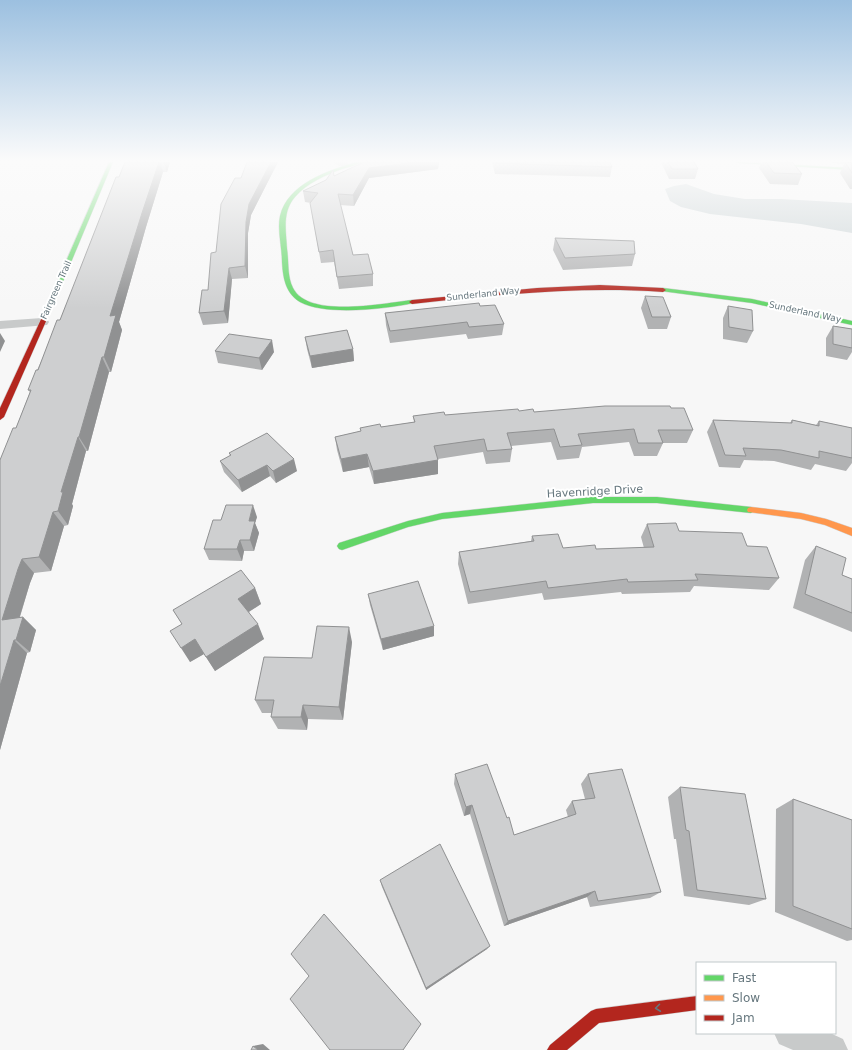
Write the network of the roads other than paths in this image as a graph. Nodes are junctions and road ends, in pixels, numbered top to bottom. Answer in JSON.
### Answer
{"nodes":[{"id":1,"x":90,"y":211,"type":"edge"},
{"id":2,"x":286,"y":211,"type":"edge"},
{"id":3,"x":42,"y":322,"type":"junction"},
{"id":4,"x":852,"y":323,"type":"edge"},
{"id":5,"x":0,"y":325,"type":"edge"},
{"id":6,"x":0,"y":417,"type":"edge"},
{"id":7,"x":852,"y":532,"type":"edge"},
{"id":8,"x":342,"y":546,"type":"dead end"},
{"id":9,"x":696,"y":1003,"type":"edge"},
{"id":10,"x":792,"y":1034,"type":"edge"},
{"id":11,"x":555,"y":1050,"type":"edge"},
{"id":12,"x":832,"y":1050,"type":"edge"}],
"edges":[{"from":1,"to":3,"type":"street","name":"Fairgreen Trail"},
{"from":2,"to":4,"type":"street","name":"Sunderland Way"},
{"from":3,"to":5,"type":"street"},
{"from":3,"to":6,"type":"street","name":"Fairgreen Trail"},
{"from":7,"to":8,"type":"street","name":"Havenridge Drive"},
{"from":9,"to":11,"type":"street","one_way":true},
{"from":10,"to":12,"type":"street"}]}
